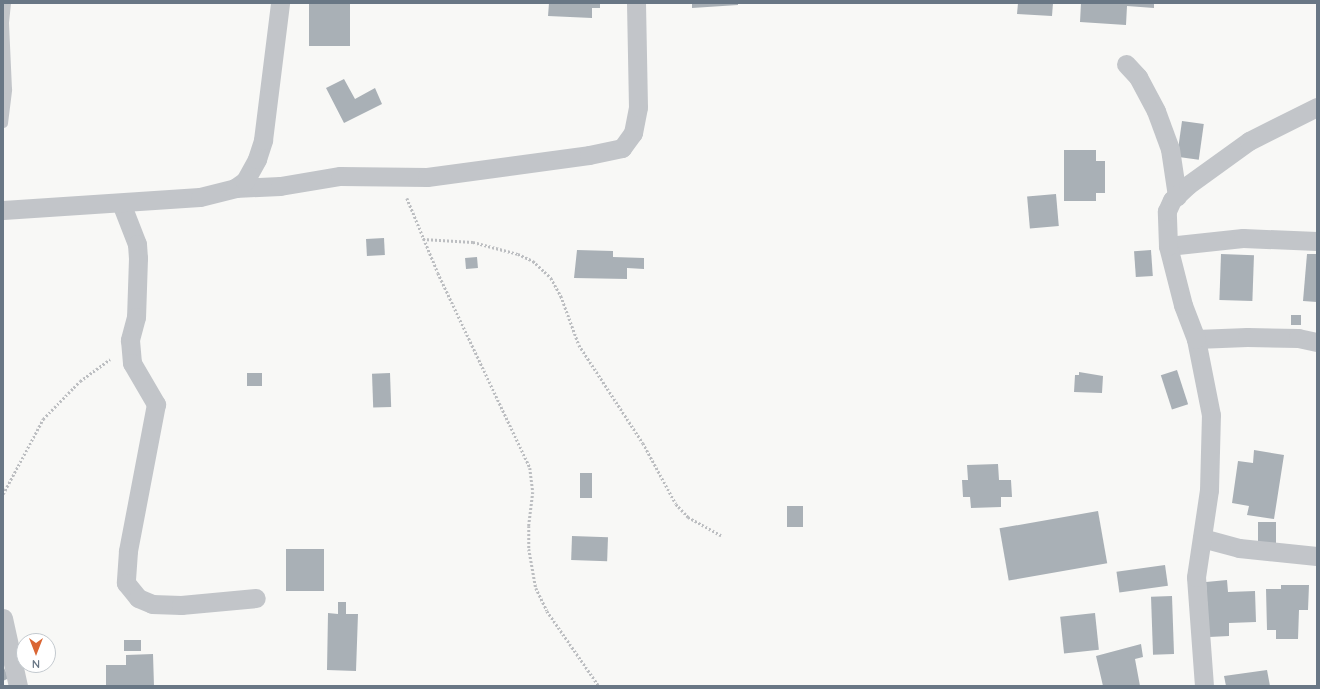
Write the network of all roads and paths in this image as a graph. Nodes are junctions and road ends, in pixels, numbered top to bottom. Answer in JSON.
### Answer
{"nodes":[{"id":1,"x":6,"y":3,"type":"edge"},
{"id":2,"x":280,"y":3,"type":"edge"},
{"id":3,"x":636,"y":3,"type":"edge"},
{"id":4,"x":1126,"y":64,"type":"dead end"},
{"id":5,"x":1317,"y":107,"type":"edge"},
{"id":6,"x":3,"y":123,"type":"edge"},
{"id":7,"x":400,"y":178,"type":"junction"},
{"id":8,"x":235,"y":188,"type":"junction"},
{"id":9,"x":1177,"y":196,"type":"junction"},
{"id":10,"x":121,"y":203,"type":"junction"},
{"id":11,"x":3,"y":210,"type":"edge"},
{"id":12,"x":423,"y":239,"type":"junction"},
{"id":13,"x":1317,"y":241,"type":"edge"},
{"id":14,"x":1168,"y":246,"type":"junction"},
{"id":15,"x":1196,"y":339,"type":"junction"},
{"id":16,"x":1317,"y":342,"type":"edge"},
{"id":17,"x":130,"y":344,"type":"junction"},
{"id":18,"x":3,"y":494,"type":"edge"},
{"id":19,"x":722,"y":535,"type":"dead end"},
{"id":20,"x":1202,"y":538,"type":"junction"},
{"id":21,"x":1317,"y":556,"type":"edge"},
{"id":22,"x":256,"y":598,"type":"dead end"},
{"id":23,"x":3,"y":618,"type":"edge"},
{"id":24,"x":18,"y":686,"type":"edge"},
{"id":25,"x":599,"y":686,"type":"edge"},
{"id":26,"x":1204,"y":686,"type":"edge"}],
"edges":[{"from":1,"to":6,"type":"lane"},
{"from":2,"to":8,"type":"street"},
{"from":3,"to":7,"type":"street"},
{"from":4,"to":9,"type":"street"},
{"from":5,"to":9,"type":"street"},
{"from":7,"to":8,"type":"street"},
{"from":7,"to":12,"type":"path"},
{"from":8,"to":10,"type":"street"},
{"from":9,"to":14,"type":"street"},
{"from":10,"to":11,"type":"street"},
{"from":10,"to":17,"type":"street"},
{"from":12,"to":19,"type":"path"},
{"from":12,"to":25,"type":"path"},
{"from":13,"to":14,"type":"street"},
{"from":14,"to":15,"type":"street"},
{"from":15,"to":16,"type":"street"},
{"from":15,"to":20,"type":"street"},
{"from":17,"to":18,"type":"path"},
{"from":17,"to":22,"type":"street"},
{"from":20,"to":21,"type":"street"},
{"from":20,"to":26,"type":"street"},
{"from":23,"to":24,"type":"street"}]}
